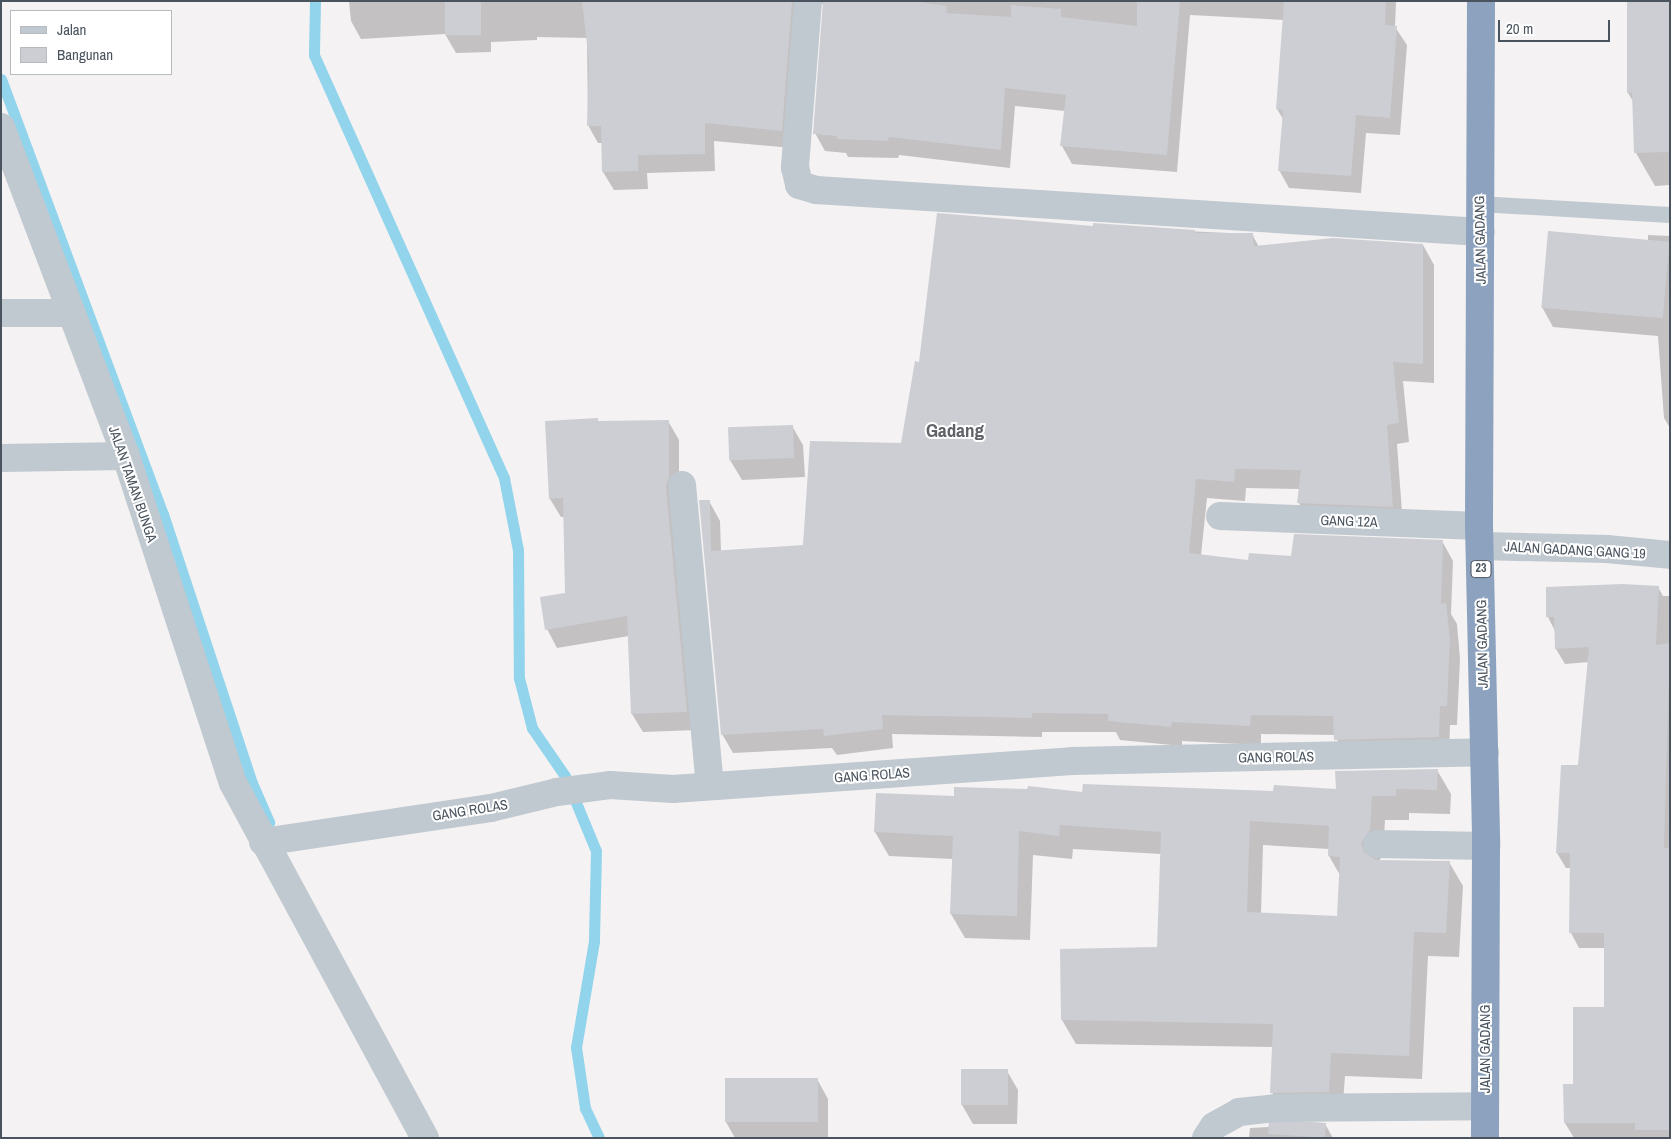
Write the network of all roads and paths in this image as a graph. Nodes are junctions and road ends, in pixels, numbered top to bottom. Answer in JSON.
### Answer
{"nodes":[{"id":1,"x":808,"y":1,"type":"edge"},
{"id":2,"x":1481,"y":1,"type":"edge"},
{"id":3,"x":1,"y":127,"type":"edge"},
{"id":4,"x":12,"y":180,"type":"edge"},
{"id":5,"x":1480,"y":204,"type":"junction"},
{"id":6,"x":1670,"y":215,"type":"edge"},
{"id":7,"x":1481,"y":232,"type":"junction"},
{"id":8,"x":1,"y":313,"type":"edge"},
{"id":9,"x":70,"y":313,"type":"junction"},
{"id":10,"x":126,"y":456,"type":"junction"},
{"id":11,"x":1,"y":458,"type":"edge"},
{"id":12,"x":682,"y":485,"type":"dead end"},
{"id":13,"x":1220,"y":516,"type":"dead end"},
{"id":14,"x":1480,"y":536,"type":"junction"},
{"id":15,"x":1670,"y":555,"type":"edge"},
{"id":16,"x":1485,"y":752,"type":"junction"},
{"id":17,"x":710,"y":786,"type":"junction"},
{"id":18,"x":263,"y":842,"type":"junction"},
{"id":19,"x":1377,"y":844,"type":"dead end"},
{"id":20,"x":1486,"y":846,"type":"junction"},
{"id":21,"x":1485,"y":1106,"type":"junction"},
{"id":22,"x":425,"y":1138,"type":"edge"},
{"id":23,"x":1206,"y":1138,"type":"edge"},
{"id":24,"x":1486,"y":1138,"type":"edge"}],
"edges":[{"from":1,"to":7,"type":"street"},
{"from":2,"to":5,"type":"highway","name":"JALAN GADANG","number":"23"},
{"from":3,"to":4,"type":"street","name":"JALAN TAMAN BUNGA"},
{"from":4,"to":9,"type":"street","name":"JALAN TAMAN BUNGA"},
{"from":5,"to":6,"type":"lane"},
{"from":5,"to":7,"type":"highway","name":"JALAN GADANG","number":"23"},
{"from":7,"to":14,"type":"highway","name":"JALAN GADANG","number":"23"},
{"from":8,"to":9,"type":"street"},
{"from":9,"to":10,"type":"street","name":"JALAN TAMAN BUNGA"},
{"from":10,"to":11,"type":"street"},
{"from":10,"to":18,"type":"street","name":"JALAN TAMAN BUNGA"},
{"from":12,"to":17,"type":"street"},
{"from":13,"to":14,"type":"street","name":"GANG 12A"},
{"from":14,"to":15,"type":"street","name":"JALAN GADANG GANG 19"},
{"from":14,"to":16,"type":"highway","name":"JALAN GADANG","number":"23"},
{"from":16,"to":17,"type":"street","name":"GANG ROLAS"},
{"from":16,"to":20,"type":"highway","name":"JALAN GADANG","number":"23"},
{"from":17,"to":18,"type":"street","name":"GANG ROLAS"},
{"from":18,"to":22,"type":"street","name":"JALAN TAMAN BUNGA"},
{"from":19,"to":20,"type":"street"},
{"from":20,"to":21,"type":"highway","name":"JALAN GADANG","number":"23"},
{"from":21,"to":23,"type":"street"},
{"from":21,"to":24,"type":"highway","name":"JALAN GADANG","number":"23"}]}
